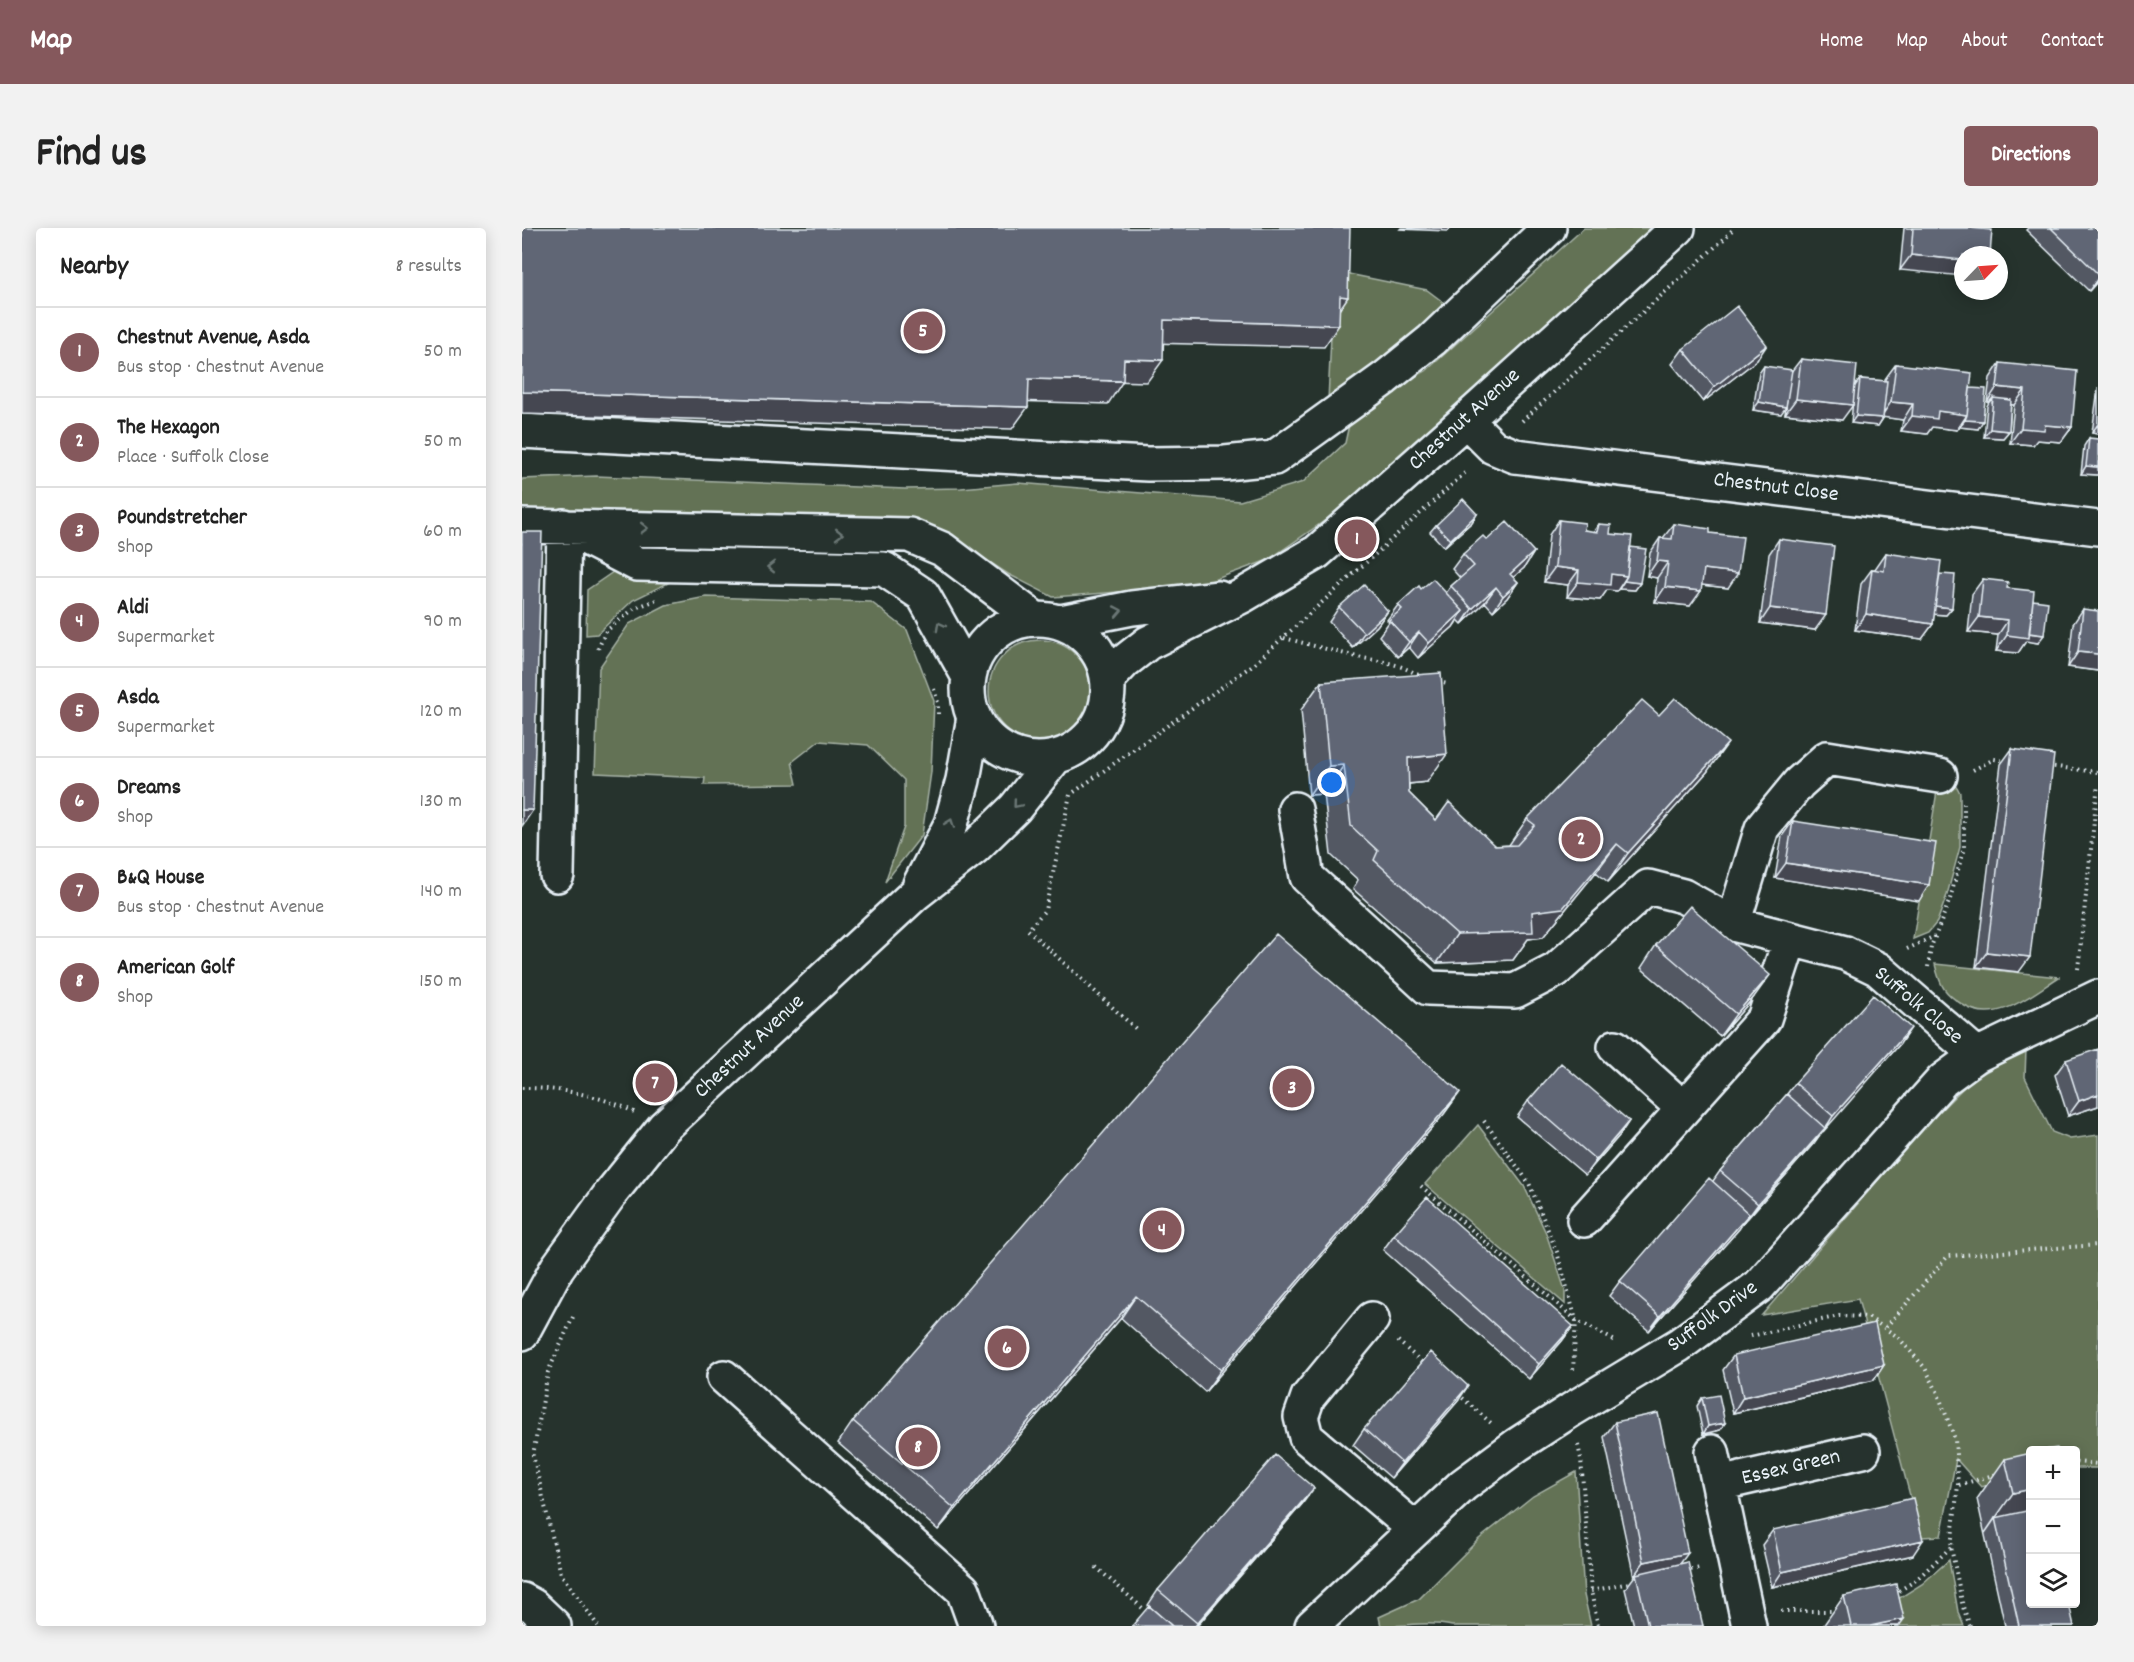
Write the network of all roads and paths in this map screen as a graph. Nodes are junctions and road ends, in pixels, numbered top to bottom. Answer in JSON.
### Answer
{"nodes":[{"id":1,"x":1549,"y":228,"type":"edge"},
{"id":2,"x":1678,"y":228,"type":"edge"},
{"id":3,"x":1734,"y":228,"type":"edge"},
{"id":4,"x":1466,"y":420,"type":"junction"},
{"id":5,"x":522,"y":430,"type":"edge"},
{"id":6,"x":1493,"y":447,"type":"junction"},
{"id":7,"x":522,"y":526,"type":"edge"},
{"id":8,"x":564,"y":526,"type":"junction"},
{"id":9,"x":2098,"y":528,"type":"edge"},
{"id":10,"x":1242,"y":596,"type":"junction"},
{"id":11,"x":665,"y":597,"type":"dead end"},
{"id":12,"x":1048,"y":621,"type":"junction"},
{"id":13,"x":1283,"y":638,"type":"junction"},
{"id":14,"x":597,"y":650,"type":"dead end"},
{"id":15,"x":969,"y":676,"type":"junction"},
{"id":16,"x":1108,"y":679,"type":"junction"},
{"id":17,"x":1428,"y":679,"type":"edge"},
{"id":18,"x":933,"y":682,"type":"dead end"},
{"id":19,"x":1435,"y":682,"type":"edge"},
{"id":20,"x":1448,"y":684,"type":"dead end"},
{"id":21,"x":974,"y":717,"type":"junction"},
{"id":22,"x":937,"y":724,"type":"dead end"},
{"id":23,"x":1054,"y":759,"type":"junction"},
{"id":24,"x":2017,"y":762,"type":"edge"},
{"id":25,"x":2040,"y":765,"type":"edge"},
{"id":26,"x":2098,"y":772,"type":"edge"},
{"id":27,"x":1952,"y":777,"type":"junction"},
{"id":28,"x":2098,"y":784,"type":"edge"},
{"id":29,"x":1070,"y":795,"type":"junction"},
{"id":30,"x":1062,"y":803,"type":"dead end"},
{"id":31,"x":1295,"y":809,"type":"dead end"},
{"id":32,"x":557,"y":875,"type":"dead end"},
{"id":33,"x":915,"y":894,"type":"junction"},
{"id":34,"x":1733,"y":924,"type":"junction"},
{"id":35,"x":1790,"y":939,"type":"junction"},
{"id":36,"x":2086,"y":1003,"type":"edge"},
{"id":37,"x":1923,"y":1008,"type":"junction"},
{"id":38,"x":1136,"y":1029,"type":"dead end"},
{"id":39,"x":1615,"y":1047,"type":"dead end"},
{"id":40,"x":1977,"y":1054,"type":"junction"},
{"id":41,"x":522,"y":1088,"type":"edge"},
{"id":42,"x":1683,"y":1108,"type":"junction"},
{"id":43,"x":1484,"y":1121,"type":"dead end"},
{"id":44,"x":664,"y":1127,"type":"junction"},
{"id":45,"x":1421,"y":1186,"type":"dead end"},
{"id":46,"x":1584,"y":1220,"type":"dead end"},
{"id":47,"x":2098,"y":1245,"type":"edge"},
{"id":48,"x":575,"y":1311,"type":"dead end"},
{"id":49,"x":1372,"y":1318,"type":"joint"},
{"id":50,"x":1576,"y":1320,"type":"junction"},
{"id":51,"x":1886,"y":1328,"type":"junction"},
{"id":52,"x":522,"y":1333,"type":"edge"},
{"id":53,"x":1748,"y":1337,"type":"dead end"},
{"id":54,"x":1659,"y":1357,"type":"junction"},
{"id":55,"x":1432,"y":1371,"type":"edge"},
{"id":56,"x":724,"y":1377,"type":"dead end"},
{"id":57,"x":1457,"y":1393,"type":"edge"},
{"id":58,"x":1571,"y":1410,"type":"junction"},
{"id":59,"x":1516,"y":1445,"type":"junction"},
{"id":60,"x":1863,"y":1451,"type":"dead end"},
{"id":61,"x":1712,"y":1452,"type":"dead end"},
{"id":62,"x":2080,"y":1462,"type":"edge"},
{"id":63,"x":2098,"y":1464,"type":"edge"},
{"id":64,"x":2005,"y":1471,"type":"edge"},
{"id":65,"x":1719,"y":1484,"type":"junction"},
{"id":66,"x":1958,"y":1485,"type":"junction"},
{"id":67,"x":1415,"y":1529,"type":"junction"},
{"id":68,"x":1951,"y":1547,"type":"junction"},
{"id":69,"x":1734,"y":1561,"type":"junction"},
{"id":70,"x":1096,"y":1567,"type":"dead end"},
{"id":71,"x":522,"y":1572,"type":"edge"},
{"id":72,"x":1679,"y":1572,"type":"edge"},
{"id":73,"x":1635,"y":1582,"type":"edge"},
{"id":74,"x":1591,"y":1591,"type":"junction"},
{"id":75,"x":1891,"y":1596,"type":"edge"},
{"id":76,"x":1845,"y":1610,"type":"edge"},
{"id":77,"x":536,"y":1611,"type":"edge"},
{"id":78,"x":1747,"y":1617,"type":"edge"},
{"id":79,"x":1155,"y":1619,"type":"edge"},
{"id":80,"x":1321,"y":1623,"type":"edge"},
{"id":81,"x":598,"y":1626,"type":"edge"},
{"id":82,"x":976,"y":1626,"type":"edge"},
{"id":83,"x":1598,"y":1626,"type":"edge"},
{"id":84,"x":1970,"y":1626,"type":"edge"}],
"edges":[{"from":1,"to":5,"type":"street"},
{"from":2,"to":4,"type":"street","name":"Chestnut Avenue"},
{"from":3,"to":6,"type":"path"},
{"from":4,"to":6,"type":"street","name":"Chestnut Close"},
{"from":4,"to":10,"type":"street","name":"Chestnut Avenue"},
{"from":6,"to":9,"type":"street","name":"Chestnut Close"},
{"from":6,"to":13,"type":"path"},
{"from":7,"to":8,"type":"street"},
{"from":8,"to":12,"type":"street","one_way":true},
{"from":15,"to":8,"type":"street","one_way":true},
{"from":8,"to":32,"type":"street"},
{"from":12,"to":10,"type":"street","name":"Chestnut Avenue","one_way":true},
{"from":10,"to":16,"type":"street","name":"Chestnut Avenue"},
{"from":11,"to":14,"type":"path"},
{"from":12,"to":15,"type":"street"},
{"from":12,"to":16,"type":"street"},
{"from":13,"to":17,"type":"path"},
{"from":13,"to":29,"type":"path"},
{"from":15,"to":21,"type":"street"},
{"from":16,"to":23,"type":"street"},
{"from":18,"to":22,"type":"path"},
{"from":19,"to":20,"type":"path"},
{"from":21,"to":23,"type":"street"},
{"from":33,"to":21,"type":"street","name":"Chestnut Avenue","one_way":true},
{"from":23,"to":33,"type":"street","name":"Chestnut Avenue","one_way":true},
{"from":24,"to":27,"type":"path"},
{"from":25,"to":26,"type":"path"},
{"from":27,"to":34,"type":"street"},
{"from":27,"to":37,"type":"path"},
{"from":28,"to":36,"type":"path"},
{"from":29,"to":30,"type":"path"},
{"from":29,"to":38,"type":"path"},
{"from":31,"to":34,"type":"street","name":"Suffolk Close"},
{"from":33,"to":44,"type":"street","name":"Chestnut Avenue"},
{"from":34,"to":35,"type":"street","name":"Suffolk Close"},
{"from":35,"to":37,"type":"street","name":"Suffolk Close"},
{"from":35,"to":42,"type":"street"},
{"from":36,"to":40,"type":"street","name":"Suffolk Drive"},
{"from":37,"to":40,"type":"street","name":"Suffolk Close"},
{"from":39,"to":42,"type":"street"},
{"from":40,"to":54,"type":"street","name":"Suffolk Drive"},
{"from":41,"to":44,"type":"path"},
{"from":42,"to":46,"type":"street"},
{"from":43,"to":50,"type":"path"},
{"from":44,"to":52,"type":"street","name":"Chestnut Avenue"},
{"from":45,"to":50,"type":"path"},
{"from":47,"to":51,"type":"path"},
{"from":48,"to":81,"type":"path"},
{"from":49,"to":55,"type":"path"},
{"from":49,"to":67,"type":"street"},
{"from":50,"to":54,"type":"path"},
{"from":50,"to":58,"type":"path"},
{"from":51,"to":53,"type":"path"},
{"from":51,"to":66,"type":"path"},
{"from":54,"to":58,"type":"street","name":"Suffolk Drive"},
{"from":56,"to":82,"type":"street"},
{"from":57,"to":59,"type":"path"},
{"from":58,"to":59,"type":"street","name":"Suffolk Drive"},
{"from":58,"to":74,"type":"path"},
{"from":59,"to":67,"type":"street","name":"Suffolk Drive"},
{"from":60,"to":65,"type":"street","name":"Essex Green"},
{"from":61,"to":65,"type":"street","name":"Essex Green"},
{"from":62,"to":63,"type":"path"},
{"from":64,"to":66,"type":"path"},
{"from":65,"to":69,"type":"street","name":"Essex Green"},
{"from":66,"to":68,"type":"path"},
{"from":67,"to":80,"type":"street","name":"Suffolk Drive"},
{"from":68,"to":75,"type":"path"},
{"from":68,"to":84,"type":"path"},
{"from":69,"to":72,"type":"path"},
{"from":69,"to":78,"type":"street","name":"Essex Green"},
{"from":70,"to":79,"type":"path"},
{"from":71,"to":77,"type":"street"},
{"from":73,"to":74,"type":"path"},
{"from":74,"to":83,"type":"path"},
{"from":76,"to":78,"type":"path"}]}
